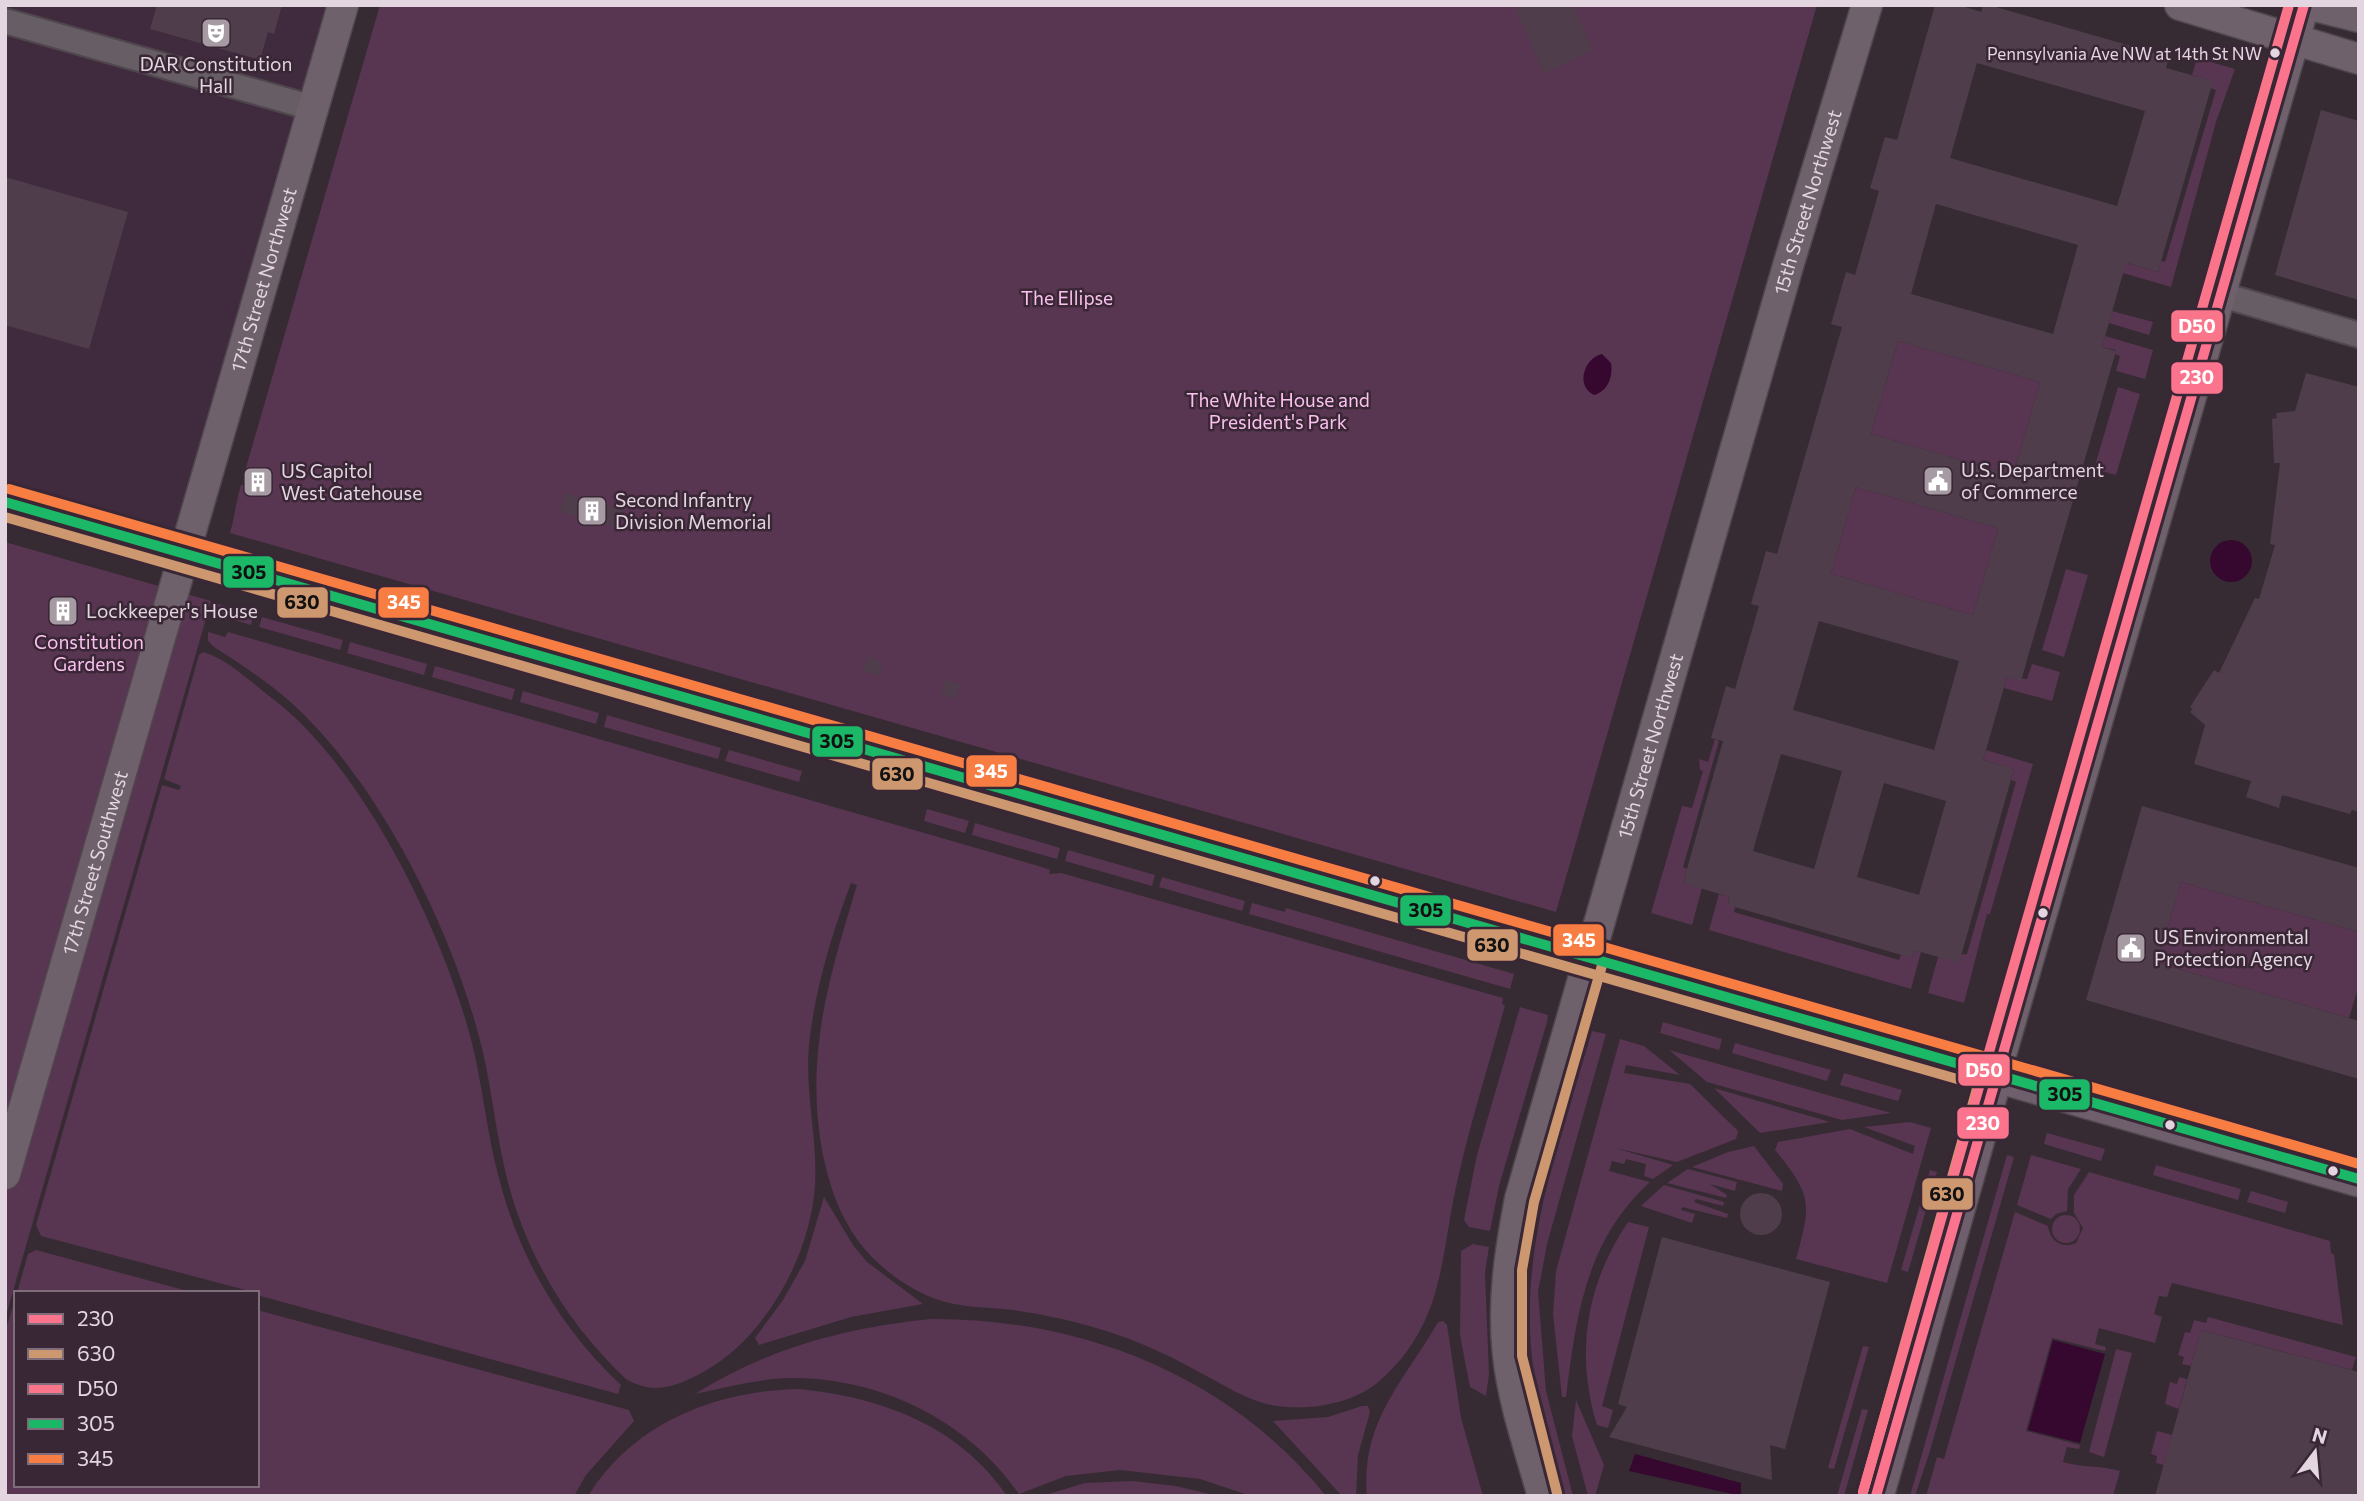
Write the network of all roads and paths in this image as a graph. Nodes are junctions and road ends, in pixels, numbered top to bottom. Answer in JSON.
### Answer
{"nodes":[{"id":1,"x":343,"y":5,"type":"edge"},
{"id":2,"x":1867,"y":5,"type":"edge"},
{"id":3,"x":2180,"y":5,"type":"edge"},
{"id":4,"x":2304,"y":5,"type":"edge"},
{"id":5,"x":2311,"y":5,"type":"edge"},
{"id":6,"x":2359,"y":17,"type":"edge"},
{"id":7,"x":5,"y":20,"type":"edge"},
{"id":8,"x":2294,"y":39,"type":"junction"},
{"id":9,"x":2359,"y":59,"type":"edge"},
{"id":10,"x":313,"y":108,"type":"junction"},
{"id":11,"x":2219,"y":294,"type":"junction"},
{"id":12,"x":2359,"y":335,"type":"edge"},
{"id":13,"x":5,"y":502,"type":"edge"},
{"id":14,"x":184,"y":554,"type":"junction"},
{"id":15,"x":1590,"y":958,"type":"junction"},
{"id":16,"x":1995,"y":1075,"type":"junction"},
{"id":17,"x":5,"y":1174,"type":"edge"},
{"id":18,"x":2359,"y":1180,"type":"edge"},
{"id":19,"x":1543,"y":1496,"type":"edge"},
{"id":20,"x":1876,"y":1496,"type":"edge"}],
"edges":[{"from":1,"to":10,"type":"main road","name":"17th Street Northwest"},
{"from":2,"to":15,"type":"main road","name":"15th Street Northwest"},
{"from":3,"to":8,"type":"main road"},
{"from":4,"to":8,"type":"main road"},
{"from":5,"to":6,"type":"main road"},
{"from":7,"to":10,"type":"street"},
{"from":8,"to":9,"type":"main road"},
{"from":8,"to":11,"type":"main road"},
{"from":10,"to":14,"type":"main road","name":"17th Street Northwest"},
{"from":11,"to":12,"type":"street"},
{"from":11,"to":16,"type":"main road"},
{"from":13,"to":14,"type":"highway"},
{"from":14,"to":15,"type":"highway"},
{"from":14,"to":17,"type":"main road","name":"17th Street Southwest"},
{"from":15,"to":16,"type":"highway"},
{"from":15,"to":19,"type":"main road","name":"15th Street Northwest"},
{"from":16,"to":18,"type":"highway"},
{"from":16,"to":20,"type":"highway"}]}
